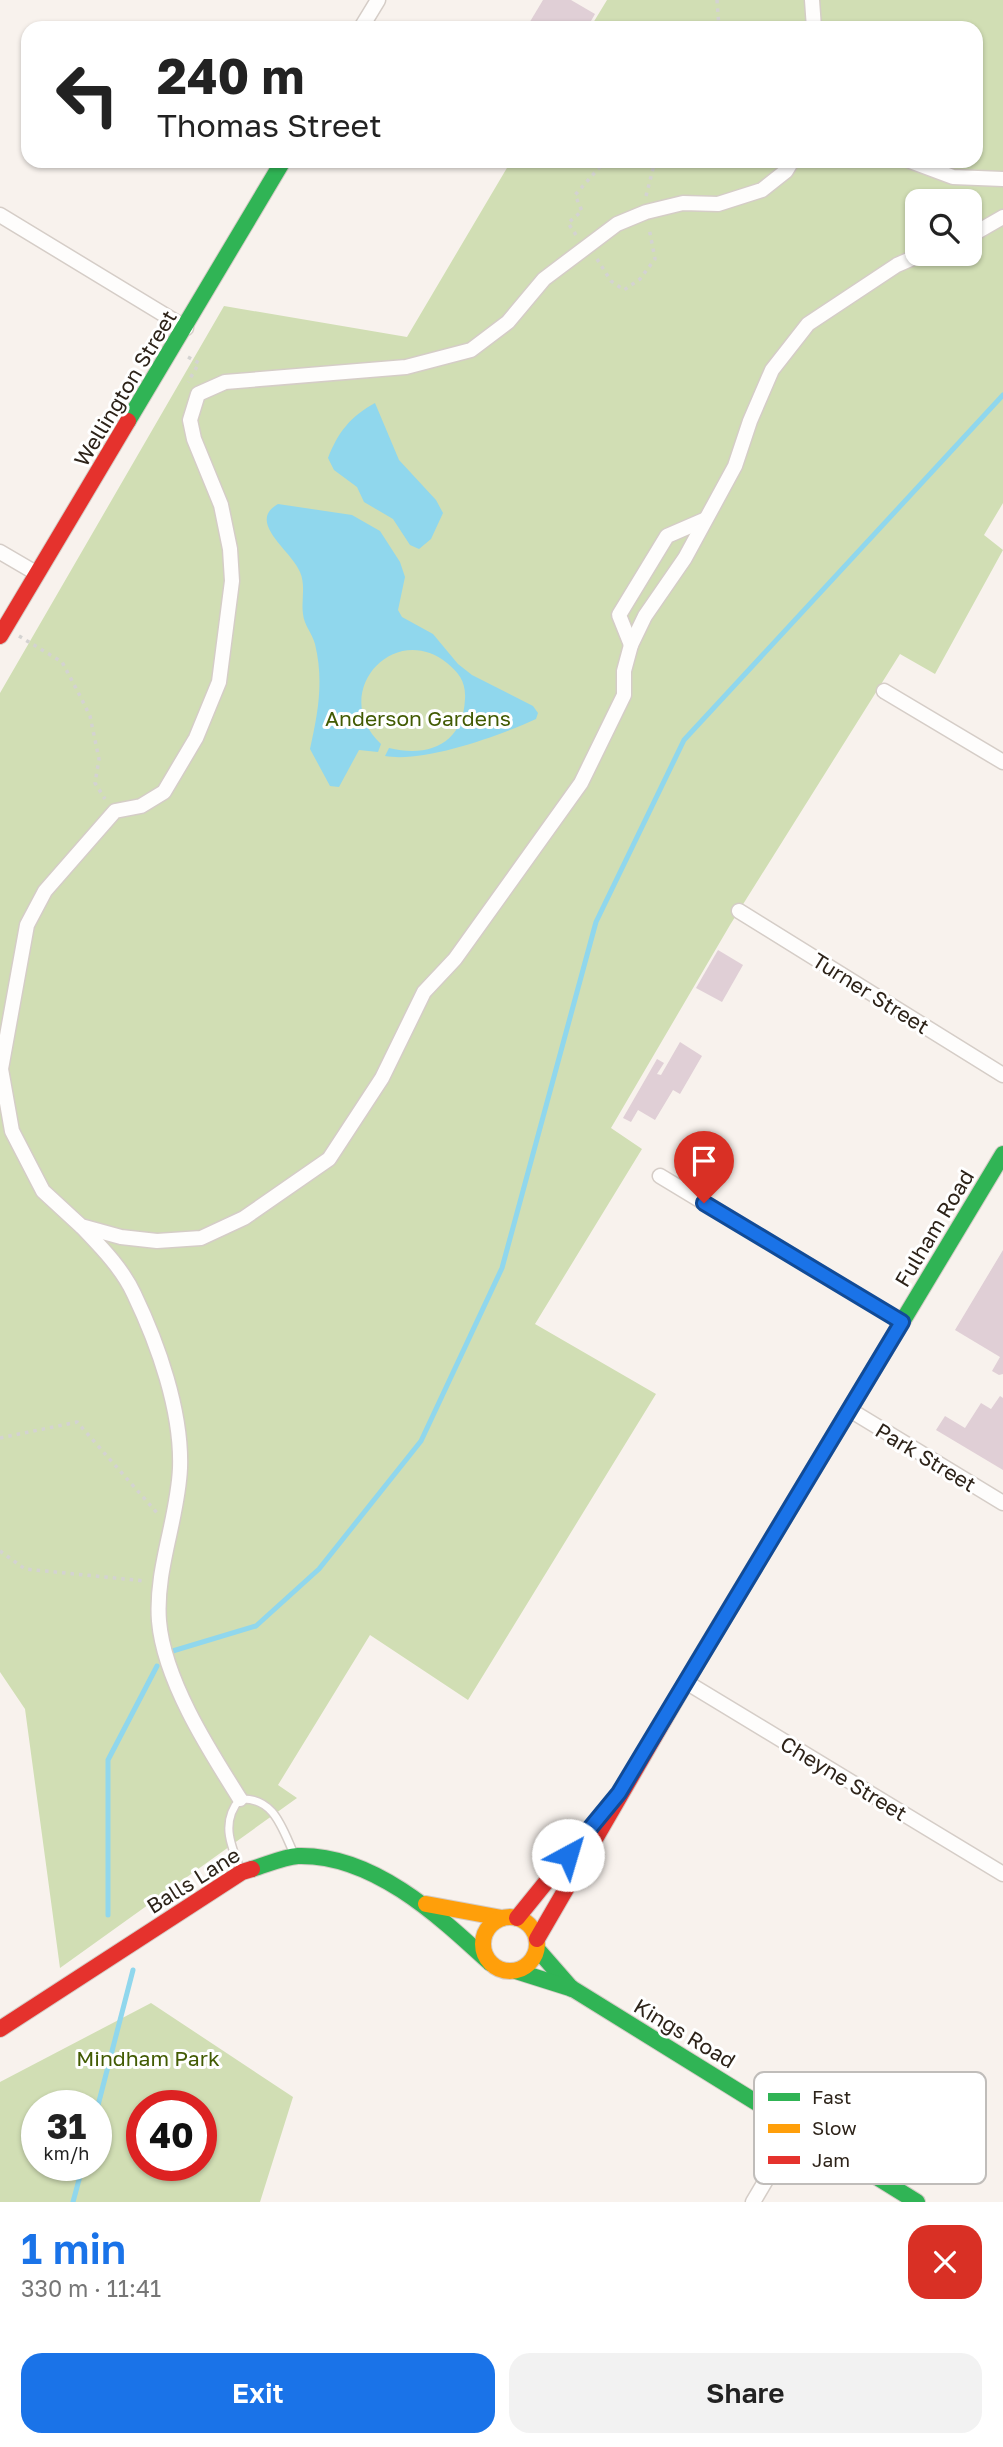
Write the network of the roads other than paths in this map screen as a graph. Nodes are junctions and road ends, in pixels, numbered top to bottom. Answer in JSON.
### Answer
{"nodes":[{"id":1,"x":378,"y":0,"type":"edge"},
{"id":2,"x":812,"y":0,"type":"edge"},
{"id":3,"x":365,"y":21,"type":"edge"},
{"id":4,"x":814,"y":21,"type":"edge"},
{"id":5,"x":280,"y":168,"type":"edge"},
{"id":6,"x":788,"y":168,"type":"edge"},
{"id":7,"x":929,"y":168,"type":"edge"},
{"id":8,"x":1003,"y":179,"type":"edge"},
{"id":9,"x":0,"y":215,"type":"edge"},
{"id":10,"x":1003,"y":217,"type":"edge"},
{"id":11,"x":982,"y":229,"type":"edge"},
{"id":12,"x":905,"y":263,"type":"edge"},
{"id":13,"x":186,"y":328,"type":"junction"},
{"id":14,"x":704,"y":520,"type":"junction"},
{"id":15,"x":0,"y":552,"type":"edge"},
{"id":16,"x":36,"y":573,"type":"junction"},
{"id":17,"x":2,"y":632,"type":"edge"},
{"id":18,"x":631,"y":645,"type":"junction"},
{"id":19,"x":884,"y":691,"type":"dead end"},
{"id":20,"x":1003,"y":762,"type":"edge"},
{"id":21,"x":739,"y":911,"type":"dead end"},
{"id":22,"x":1003,"y":1075,"type":"edge"},
{"id":23,"x":1003,"y":1154,"type":"edge"},
{"id":24,"x":660,"y":1176,"type":"dead end"},
{"id":25,"x":81,"y":1226,"type":"junction"},
{"id":26,"x":902,"y":1322,"type":"junction"},
{"id":27,"x":850,"y":1410,"type":"junction"},
{"id":28,"x":1003,"y":1503,"type":"edge"},
{"id":29,"x":686,"y":1682,"type":"junction"},
{"id":30,"x":619,"y":1793,"type":"junction"},
{"id":31,"x":240,"y":1799,"type":"junction"},
{"id":32,"x":295,"y":1856,"type":"junction"},
{"id":33,"x":242,"y":1871,"type":"junction"},
{"id":34,"x":1003,"y":1874,"type":"edge"},
{"id":35,"x":425,"y":1904,"type":"junction"},
{"id":36,"x":509,"y":1918,"type":"junction"},
{"id":37,"x":537,"y":1944,"type":"junction"},
{"id":38,"x":490,"y":1963,"type":"junction"},
{"id":39,"x":516,"y":1971,"type":"junction"},
{"id":40,"x":573,"y":1989,"type":"junction"},
{"id":41,"x":0,"y":2029,"type":"edge"},
{"id":42,"x":754,"y":2099,"type":"edge"},
{"id":43,"x":764,"y":2184,"type":"edge"},
{"id":44,"x":890,"y":2184,"type":"edge"},
{"id":45,"x":753,"y":2202,"type":"edge"},
{"id":46,"x":918,"y":2202,"type":"edge"}],
"edges":[{"from":1,"to":3,"type":"street"},
{"from":2,"to":4,"type":"street"},
{"from":5,"to":13,"type":"street","name":"Wellington Street"},
{"from":6,"to":25,"type":"street"},
{"from":7,"to":8,"type":"street"},
{"from":9,"to":13,"type":"street"},
{"from":10,"to":11,"type":"street"},
{"from":12,"to":14,"type":"street"},
{"from":13,"to":16,"type":"street","name":"Wellington Street"},
{"from":14,"to":18,"type":"street"},
{"from":14,"to":18,"type":"street"},
{"from":15,"to":16,"type":"street"},
{"from":16,"to":17,"type":"street","name":"Wellington Street"},
{"from":18,"to":25,"type":"street"},
{"from":19,"to":20,"type":"street"},
{"from":21,"to":22,"type":"street","name":"Turner Street"},
{"from":23,"to":26,"type":"street","name":"Fulham Road"},
{"from":24,"to":26,"type":"street"},
{"from":25,"to":31,"type":"street"},
{"from":26,"to":27,"type":"street","name":"Fulham Road"},
{"from":27,"to":28,"type":"street","name":"Park Street"},
{"from":27,"to":29,"type":"street","name":"Fulham Road"},
{"from":29,"to":30,"type":"street","name":"Fulham Road"},
{"from":29,"to":34,"type":"street","name":"Cheyne Street"},
{"from":30,"to":36,"type":"street","name":"Fulham Road"},
{"from":30,"to":37,"type":"street","name":"Fulham Road"},
{"from":31,"to":32,"type":"lane"},
{"from":31,"to":33,"type":"lane"},
{"from":32,"to":33,"type":"street","name":"Balls Lane"},
{"from":32,"to":35,"type":"street","name":"Balls Lane"},
{"from":33,"to":41,"type":"street","name":"Balls Lane"},
{"from":35,"to":36,"type":"street","name":"Balls Lane"},
{"from":35,"to":38,"type":"street","name":"Balls Lane"},
{"from":36,"to":37,"type":"street"},
{"from":36,"to":38,"type":"street"},
{"from":37,"to":39,"type":"street"},
{"from":37,"to":40,"type":"street","name":"Kings Road"},
{"from":38,"to":39,"type":"street"},
{"from":39,"to":40,"type":"street","name":"Kings Road"},
{"from":40,"to":42,"type":"street","name":"Kings Road"},
{"from":43,"to":45,"type":"street"},
{"from":44,"to":46,"type":"street","name":"Kings Road"}]}
